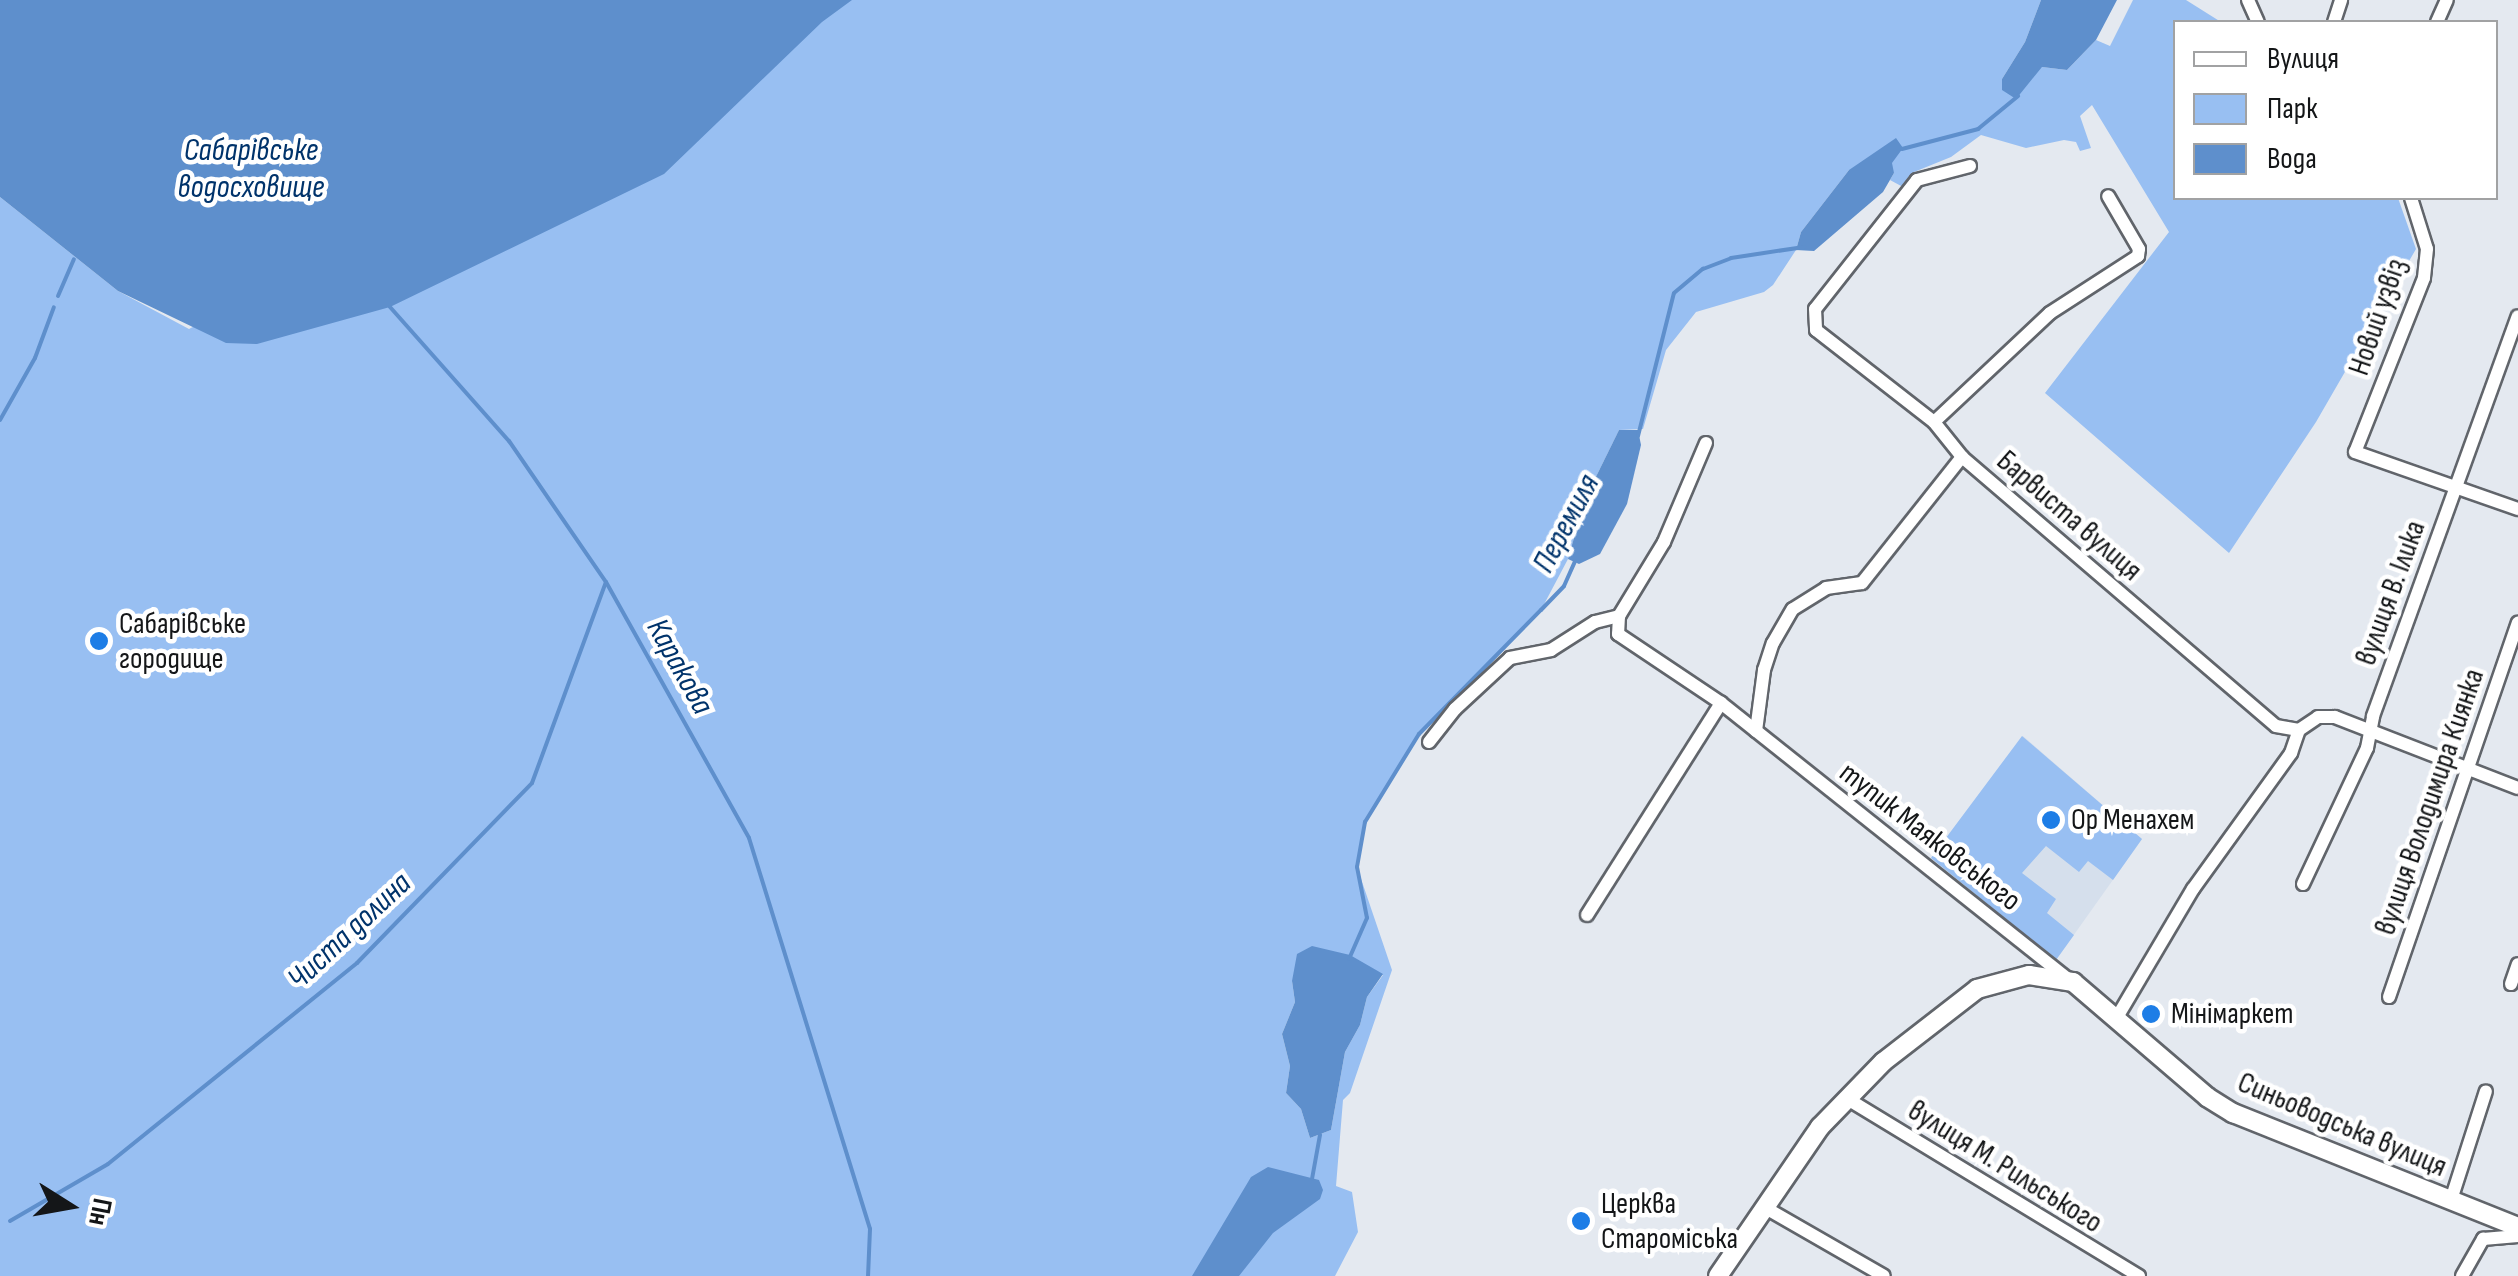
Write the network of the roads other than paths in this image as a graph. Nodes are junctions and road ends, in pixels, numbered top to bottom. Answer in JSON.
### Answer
{"nodes":[{"id":1,"x":1970,"y":166,"type":"dead end"},
{"id":2,"x":2108,"y":196,"type":"dead end"},
{"id":3,"x":2412,"y":200,"type":"edge"},
{"id":4,"x":2518,"y":316,"type":"edge"},
{"id":5,"x":1934,"y":422,"type":"junction"},
{"id":6,"x":1706,"y":443,"type":"dead end"},
{"id":7,"x":1962,"y":457,"type":"junction"},
{"id":8,"x":2456,"y":487,"type":"junction"},
{"id":9,"x":2518,"y":509,"type":"edge"},
{"id":10,"x":1619,"y":616,"type":"junction"},
{"id":11,"x":2518,"y":623,"type":"edge"},
{"id":12,"x":1721,"y":703,"type":"junction"},
{"id":13,"x":2299,"y":730,"type":"junction"},
{"id":14,"x":1756,"y":731,"type":"junction"},
{"id":15,"x":2370,"y":732,"type":"junction"},
{"id":16,"x":1429,"y":742,"type":"dead end"},
{"id":17,"x":2468,"y":768,"type":"junction"},
{"id":18,"x":2518,"y":788,"type":"edge"},
{"id":19,"x":2304,"y":884,"type":"dead end"},
{"id":20,"x":1586,"y":915,"type":"dead end"},
{"id":21,"x":2518,"y":964,"type":"edge"},
{"id":22,"x":2073,"y":982,"type":"junction"},
{"id":23,"x":2511,"y":984,"type":"dead end"},
{"id":24,"x":2389,"y":998,"type":"dead end"},
{"id":25,"x":2116,"y":1018,"type":"junction"},
{"id":26,"x":2486,"y":1091,"type":"dead end"},
{"id":27,"x":1846,"y":1098,"type":"junction"},
{"id":28,"x":2451,"y":1200,"type":"junction"},
{"id":29,"x":1764,"y":1207,"type":"junction"},
{"id":30,"x":2518,"y":1227,"type":"edge"},
{"id":31,"x":2518,"y":1236,"type":"edge"},
{"id":32,"x":1718,"y":1276,"type":"edge"},
{"id":33,"x":1884,"y":1276,"type":"edge"},
{"id":34,"x":2139,"y":1276,"type":"edge"},
{"id":35,"x":2462,"y":1276,"type":"edge"}],
"edges":[{"from":1,"to":5,"type":"street","name":"Барвиста вулиця"},
{"from":2,"to":5,"type":"street"},
{"from":3,"to":8,"type":"street","name":"Новий узвіз"},
{"from":4,"to":8,"type":"street","name":"вулиця В. Ілика"},
{"from":5,"to":7,"type":"street","name":"Барвиста вулиця"},
{"from":6,"to":10,"type":"street"},
{"from":7,"to":13,"type":"street","name":"Барвиста вулиця"},
{"from":7,"to":14,"type":"street"},
{"from":8,"to":9,"type":"street"},
{"from":8,"to":15,"type":"street","name":"вулиця В. Ілика"},
{"from":10,"to":12,"type":"street","name":"тупик Маяковського"},
{"from":10,"to":16,"type":"street"},
{"from":11,"to":17,"type":"street","name":"вулиця Володимира Киянка"},
{"from":12,"to":14,"type":"street","name":"тупик Маяковського"},
{"from":12,"to":20,"type":"street"},
{"from":13,"to":15,"type":"street"},
{"from":13,"to":25,"type":"street"},
{"from":14,"to":22,"type":"street","name":"тупик Маяковського"},
{"from":15,"to":17,"type":"street"},
{"from":15,"to":19,"type":"street","name":"вулиця В. Ілика"},
{"from":17,"to":18,"type":"street"},
{"from":17,"to":24,"type":"street","name":"вулиця Володимира Киянка"},
{"from":21,"to":23,"type":"street"},
{"from":22,"to":25,"type":"street","name":"Синьоводська вулиця"},
{"from":22,"to":27,"type":"street"},
{"from":25,"to":28,"type":"street","name":"Синьоводська вулиця"},
{"from":26,"to":28,"type":"street"},
{"from":27,"to":29,"type":"street"},
{"from":27,"to":34,"type":"street","name":"вулиця М. Рильського"},
{"from":28,"to":30,"type":"street","name":"Синьоводська вулиця"},
{"from":29,"to":32,"type":"street"},
{"from":29,"to":33,"type":"street"},
{"from":31,"to":35,"type":"street"}]}
